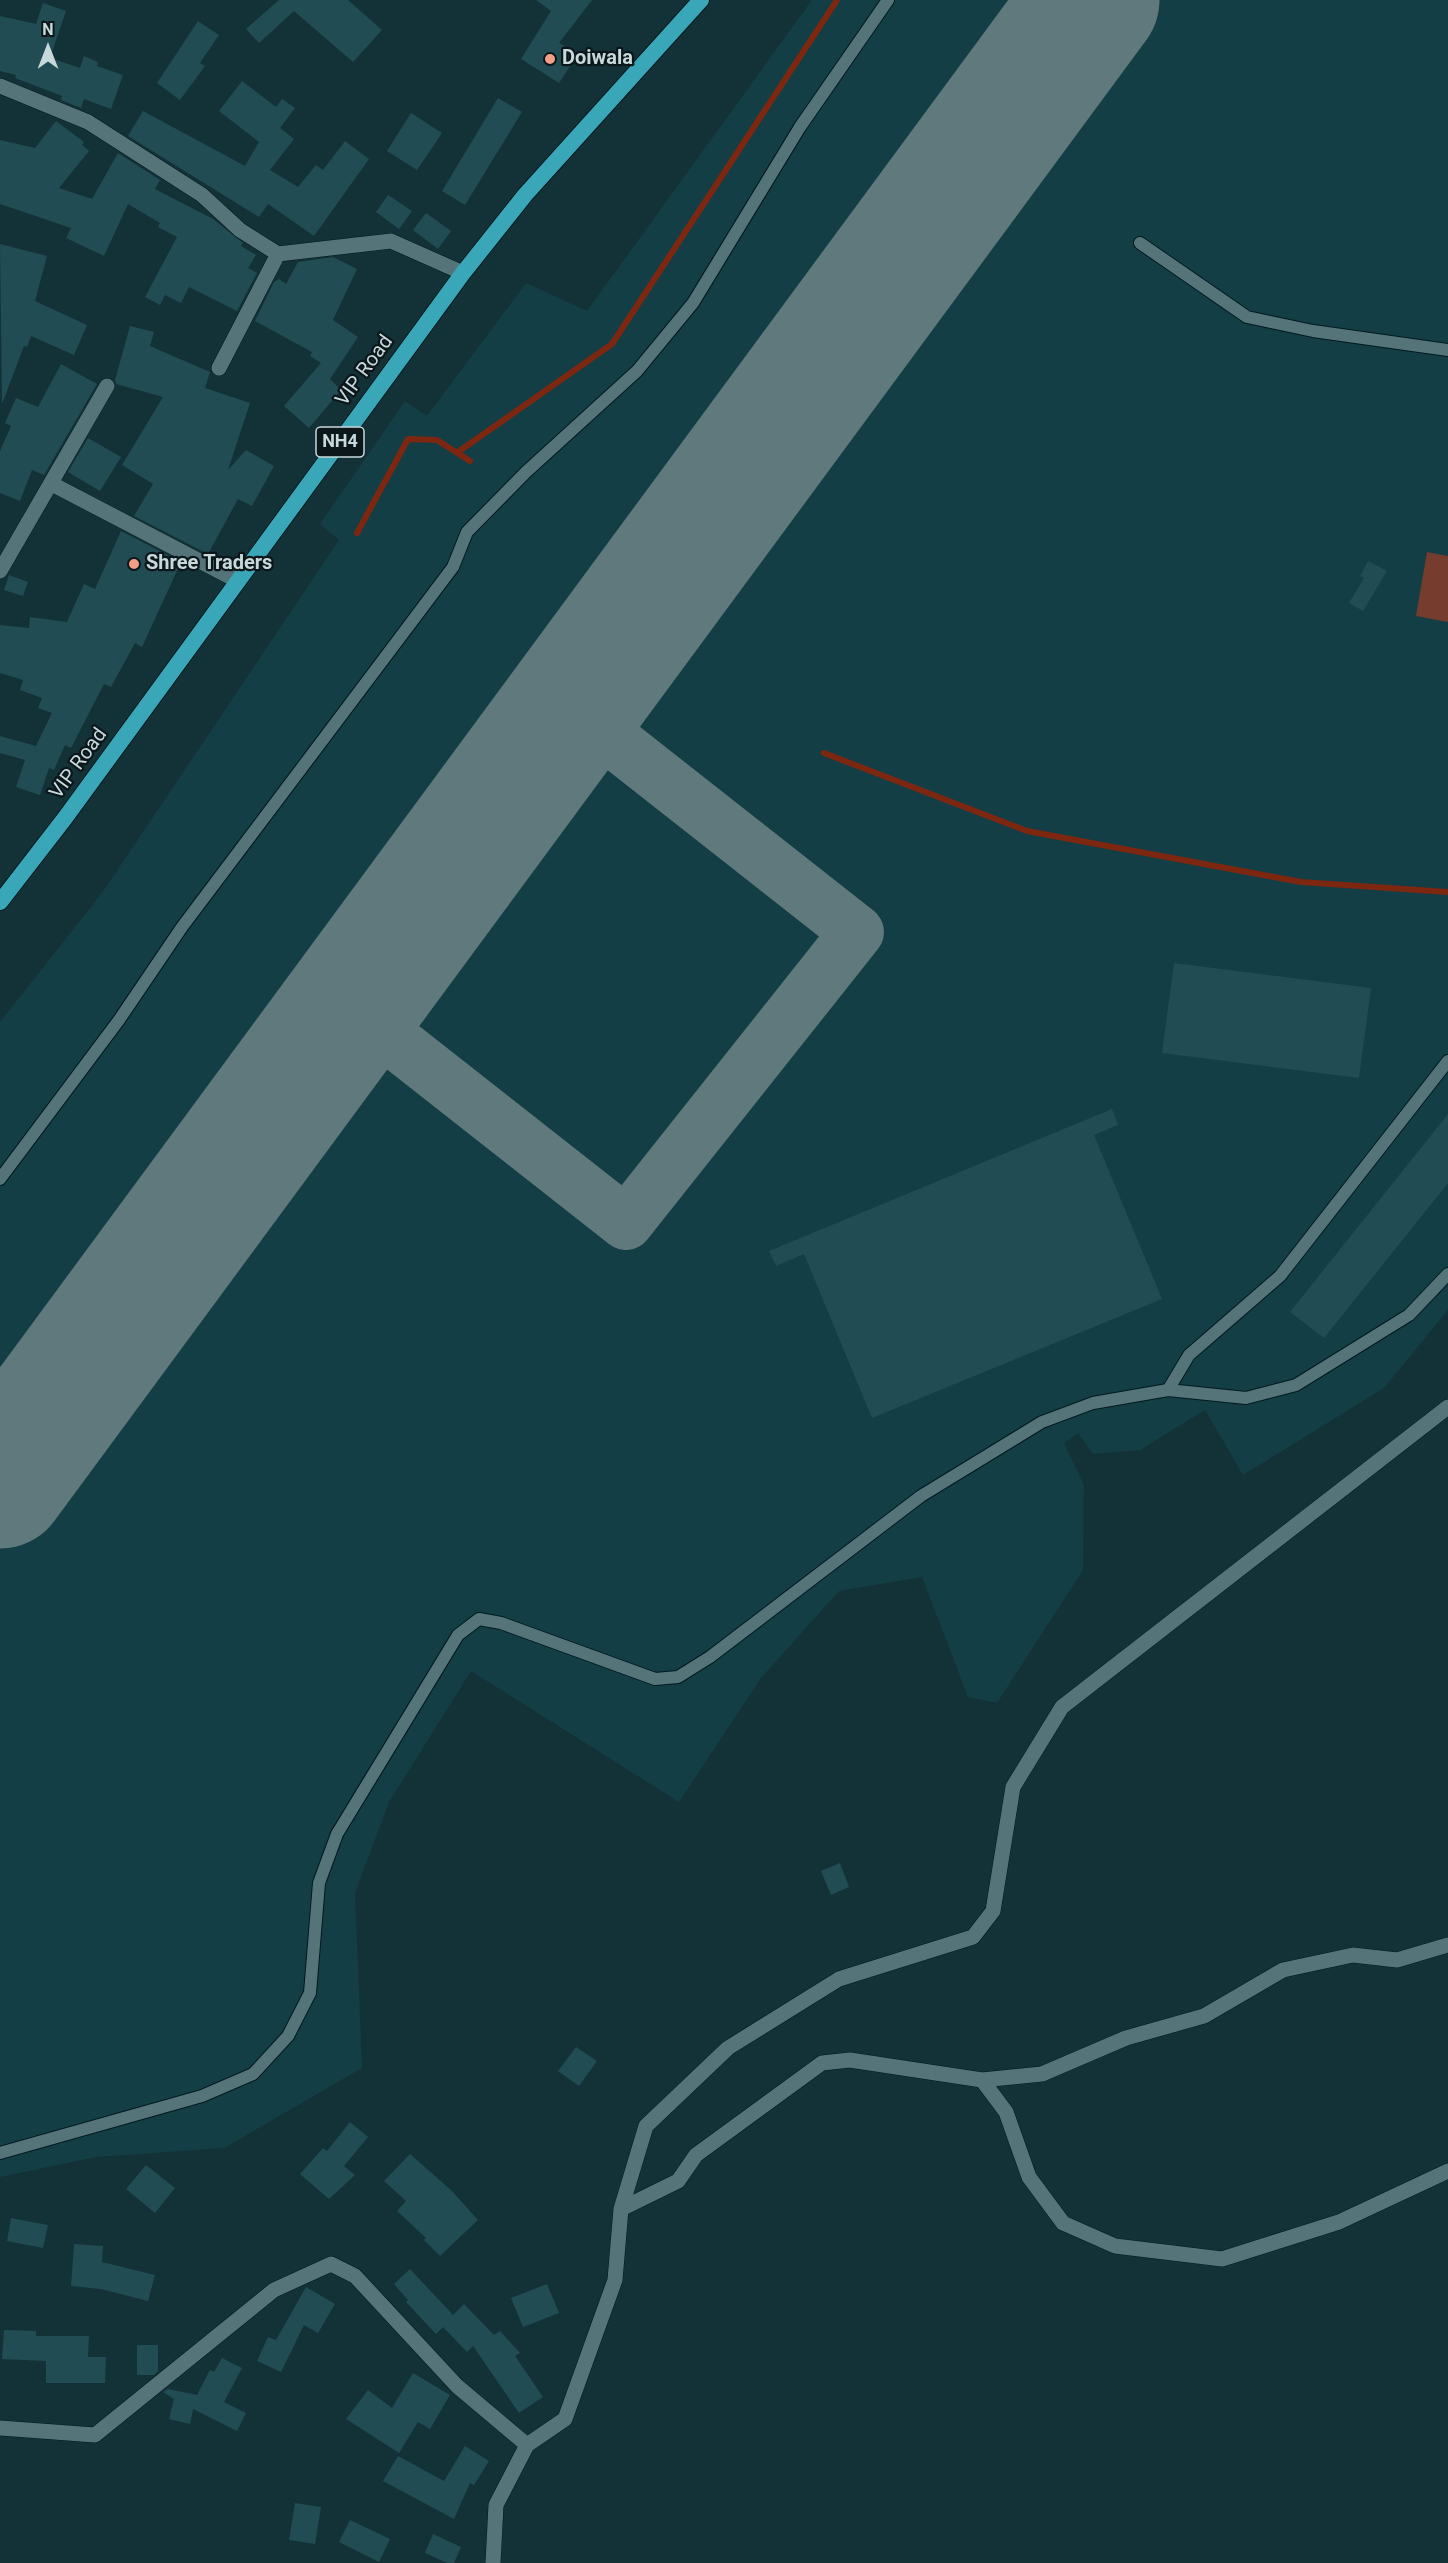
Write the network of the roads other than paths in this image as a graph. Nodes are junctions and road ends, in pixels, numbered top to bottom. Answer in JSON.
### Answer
{"nodes":[{"id":1,"x":701,"y":0,"type":"edge"},
{"id":2,"x":888,"y":0,"type":"edge"},
{"id":3,"x":0,"y":86,"type":"edge"},
{"id":4,"x":1140,"y":243,"type":"dead end"},
{"id":5,"x":278,"y":254,"type":"junction"},
{"id":6,"x":463,"y":273,"type":"junction"},
{"id":7,"x":1448,"y":350,"type":"edge"},
{"id":8,"x":219,"y":368,"type":"dead end"},
{"id":9,"x":107,"y":386,"type":"dead end"},
{"id":10,"x":52,"y":484,"type":"junction"},
{"id":11,"x":0,"y":571,"type":"edge"},
{"id":12,"x":238,"y":581,"type":"junction"},
{"id":13,"x":0,"y":902,"type":"edge"},
{"id":14,"x":1448,"y":1061,"type":"edge"},
{"id":15,"x":0,"y":1179,"type":"edge"},
{"id":16,"x":1448,"y":1274,"type":"edge"},
{"id":17,"x":1168,"y":1390,"type":"junction"},
{"id":18,"x":1448,"y":1407,"type":"edge"},
{"id":19,"x":1448,"y":1945,"type":"edge"},
{"id":20,"x":982,"y":2080,"type":"junction"},
{"id":21,"x":0,"y":2153,"type":"edge"},
{"id":22,"x":1448,"y":2171,"type":"edge"},
{"id":23,"x":621,"y":2209,"type":"junction"},
{"id":24,"x":0,"y":2428,"type":"edge"},
{"id":25,"x":528,"y":2445,"type":"junction"},
{"id":26,"x":493,"y":2563,"type":"edge"}],
"edges":[{"from":1,"to":6,"type":"highway","name":"VIP Road","number":"NH4"},
{"from":2,"to":15,"type":"lane"},
{"from":3,"to":5,"type":"street"},
{"from":4,"to":7,"type":"lane"},
{"from":5,"to":6,"type":"street"},
{"from":5,"to":8,"type":"street"},
{"from":6,"to":12,"type":"highway","name":"VIP Road","number":"NH4"},
{"from":9,"to":10,"type":"street"},
{"from":10,"to":11,"type":"street"},
{"from":10,"to":12,"type":"street"},
{"from":12,"to":13,"type":"highway","name":"VIP Road","number":"NH4"},
{"from":14,"to":17,"type":"lane"},
{"from":16,"to":17,"type":"lane"},
{"from":17,"to":21,"type":"lane"},
{"from":18,"to":23,"type":"street"},
{"from":19,"to":20,"type":"street"},
{"from":20,"to":22,"type":"street"},
{"from":20,"to":23,"type":"street"},
{"from":23,"to":25,"type":"street"},
{"from":24,"to":25,"type":"street"},
{"from":25,"to":26,"type":"street"}]}
